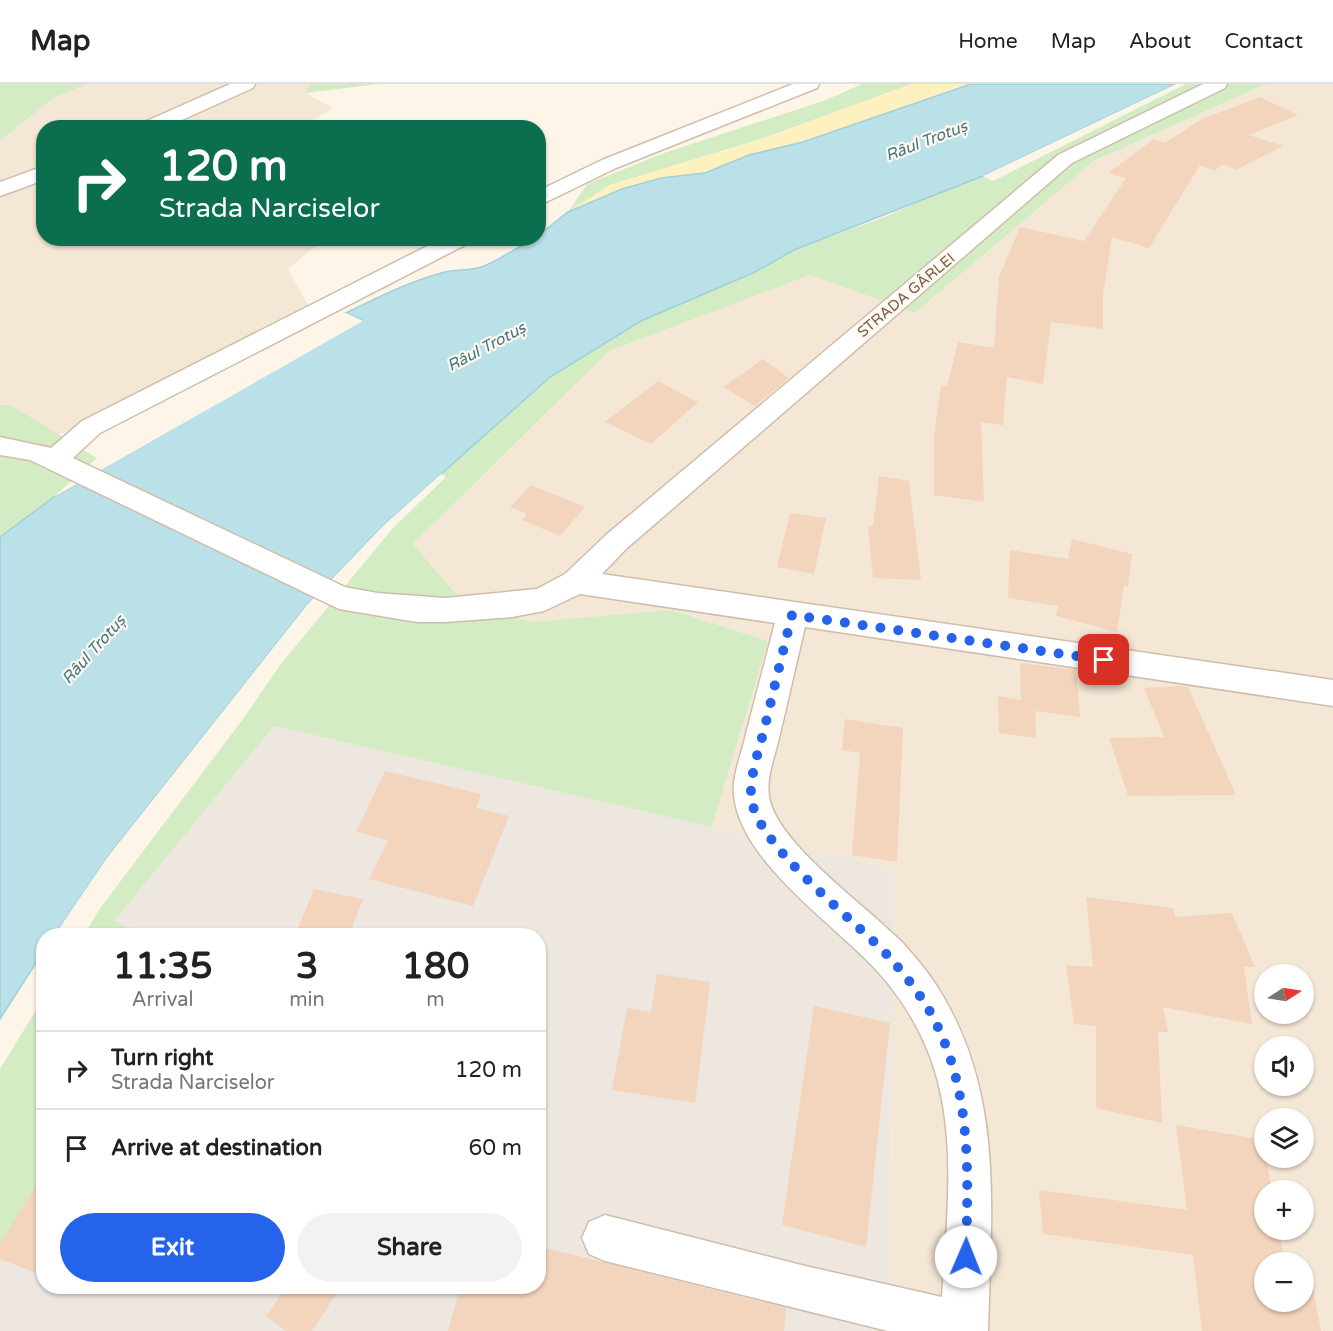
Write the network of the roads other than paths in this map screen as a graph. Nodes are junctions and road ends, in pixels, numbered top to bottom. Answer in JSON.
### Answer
{"nodes":[{"id":1,"x":246,"y":84,"type":"edge"},
{"id":2,"x":810,"y":84,"type":"edge"},
{"id":3,"x":1218,"y":84,"type":"edge"},
{"id":4,"x":165,"y":120,"type":"edge"},
{"id":5,"x":36,"y":175,"type":"edge"},
{"id":6,"x":0,"y":190,"type":"edge"},
{"id":7,"x":546,"y":196,"type":"edge"},
{"id":8,"x":445,"y":246,"type":"edge"},
{"id":9,"x":0,"y":436,"type":"edge"},
{"id":10,"x":0,"y":446,"type":"edge"},
{"id":11,"x":45,"y":456,"type":"junction"},
{"id":12,"x":576,"y":582,"type":"junction"},
{"id":13,"x":792,"y":615,"type":"junction"},
{"id":14,"x":1333,"y":693,"type":"edge"},
{"id":15,"x":605,"y":1239,"type":"dead end"},
{"id":16,"x":964,"y":1328,"type":"edge"}],
"edges":[{"from":1,"to":4,"type":"street"},
{"from":2,"to":7,"type":"street"},
{"from":3,"to":12,"type":"street","name":"STRADA GÂRLEI"},
{"from":5,"to":6,"type":"street"},
{"from":8,"to":11,"type":"street"},
{"from":9,"to":11,"type":"street"},
{"from":10,"to":11,"type":"street"},
{"from":11,"to":12,"type":"street","name":"STRADA GÂRLEI"},
{"from":12,"to":13,"type":"street"},
{"from":13,"to":14,"type":"street"},
{"from":13,"to":16,"type":"street"},
{"from":15,"to":16,"type":"street"}]}
